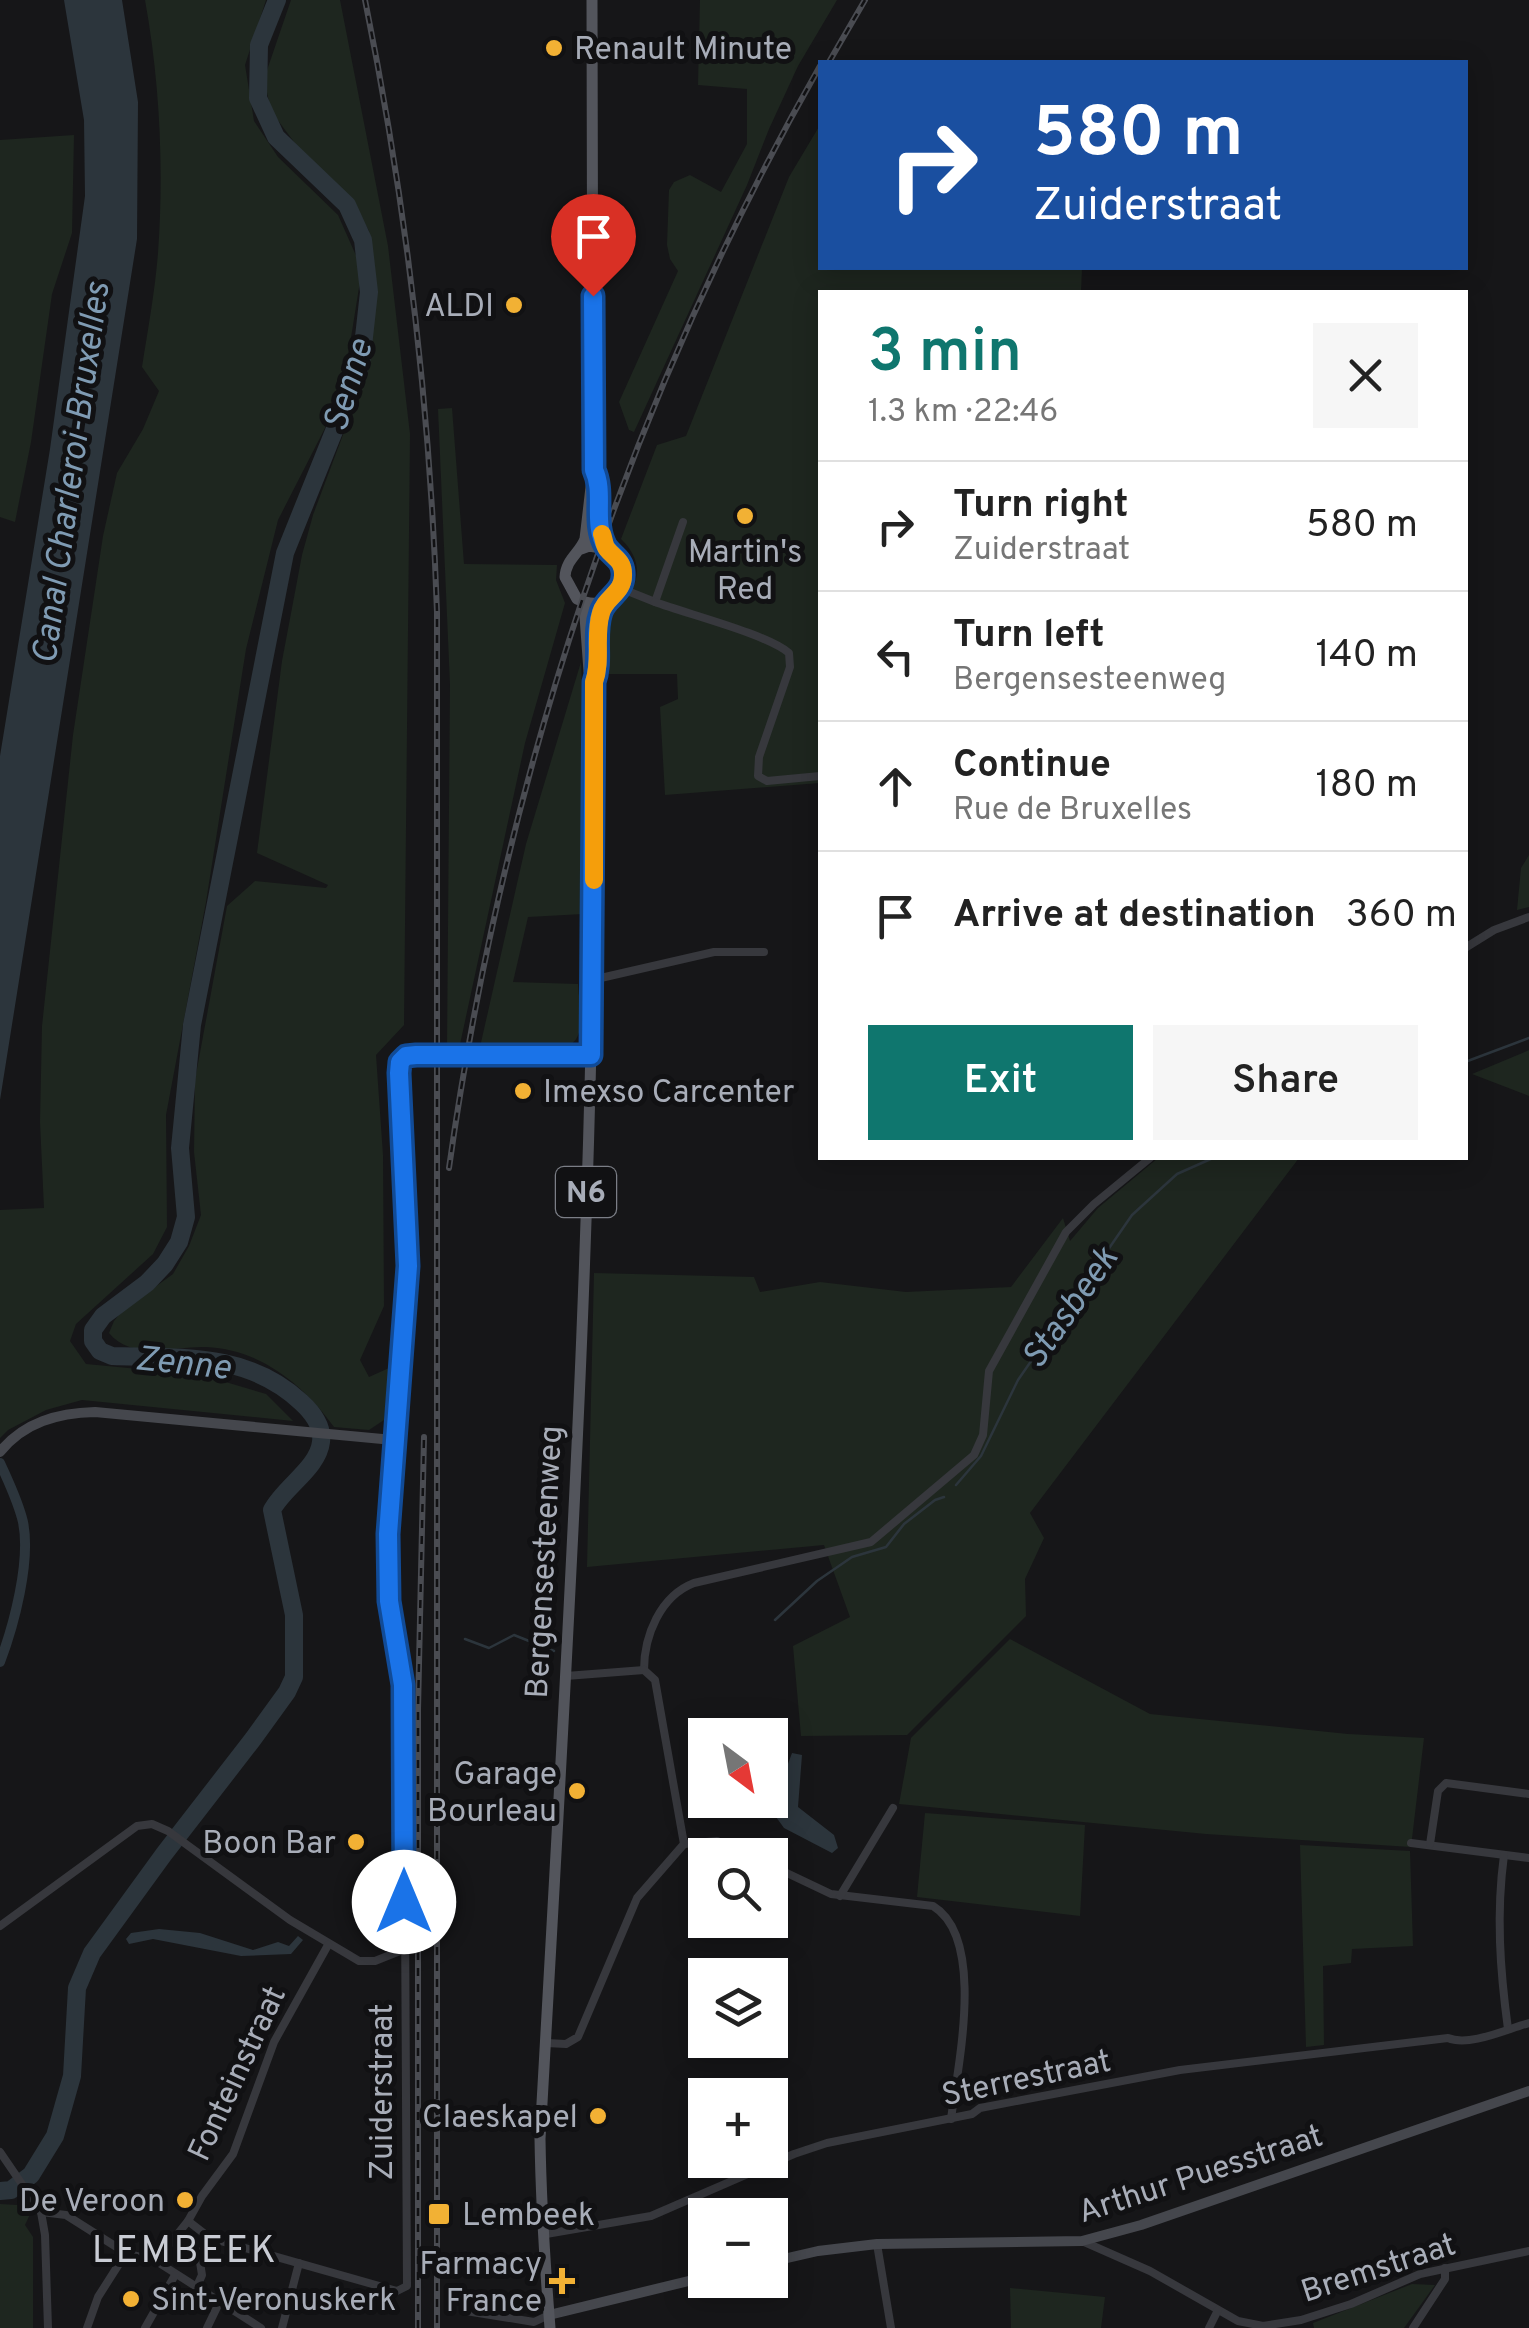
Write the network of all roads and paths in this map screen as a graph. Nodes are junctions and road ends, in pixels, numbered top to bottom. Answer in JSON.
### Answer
{"nodes":[{"id":1,"x":592,"y":0,"type":"edge"},
{"id":2,"x":594,"y":470,"type":"junction"},
{"id":3,"x":683,"y":522,"type":"dead end"},
{"id":4,"x":581,"y":549,"type":"junction"},
{"id":5,"x":607,"y":549,"type":"junction"},
{"id":6,"x":620,"y":588,"type":"junction"},
{"id":7,"x":584,"y":602,"type":"junction"},
{"id":8,"x":605,"y":602,"type":"junction"},
{"id":9,"x":655,"y":602,"type":"junction"},
{"id":10,"x":594,"y":682,"type":"junction"},
{"id":11,"x":818,"y":776,"type":"edge"},
{"id":12,"x":1529,"y":917,"type":"edge"},
{"id":13,"x":1468,"y":946,"type":"edge"},
{"id":14,"x":764,"y":952,"type":"dead end"},
{"id":15,"x":592,"y":980,"type":"junction"},
{"id":16,"x":591,"y":1055,"type":"junction"},
{"id":17,"x":1148,"y":1160,"type":"edge"},
{"id":18,"x":394,"y":1440,"type":"junction"},
{"id":19,"x":3,"y":1448,"type":"edge"},
{"id":20,"x":644,"y":1670,"type":"junction"},
{"id":21,"x":566,"y":1676,"type":"junction"},
{"id":22,"x":1529,"y":1794,"type":"edge"},
{"id":23,"x":893,"y":1808,"type":"dead end"},
{"id":24,"x":1411,"y":1843,"type":"dead end"},
{"id":25,"x":684,"y":1844,"type":"junction"},
{"id":26,"x":688,"y":1844,"type":"edge"},
{"id":27,"x":1430,"y":1844,"type":"junction"},
{"id":28,"x":1504,"y":1855,"type":"junction"},
{"id":29,"x":1529,"y":1858,"type":"edge"},
{"id":30,"x":788,"y":1873,"type":"edge"},
{"id":31,"x":840,"y":1896,"type":"junction"},
{"id":32,"x":0,"y":1926,"type":"edge"},
{"id":33,"x":328,"y":1945,"type":"junction"},
{"id":34,"x":405,"y":1949,"type":"junction"},
{"id":35,"x":1529,"y":2023,"type":"edge"},
{"id":36,"x":1508,"y":2029,"type":"junction"},
{"id":37,"x":546,"y":2043,"type":"junction"},
{"id":38,"x":1529,"y":2090,"type":"edge"},
{"id":39,"x":951,"y":2119,"type":"junction"},
{"id":40,"x":0,"y":2152,"type":"edge"},
{"id":41,"x":40,"y":2212,"type":"junction"},
{"id":42,"x":189,"y":2222,"type":"junction"},
{"id":43,"x":546,"y":2234,"type":"junction"},
{"id":44,"x":212,"y":2239,"type":"junction"},
{"id":45,"x":1082,"y":2241,"type":"junction"},
{"id":46,"x":877,"y":2244,"type":"junction"},
{"id":47,"x":1529,"y":2251,"type":"edge"},
{"id":48,"x":126,"y":2253,"type":"junction"},
{"id":49,"x":788,"y":2258,"type":"edge"},
{"id":50,"x":156,"y":2262,"type":"junction"},
{"id":51,"x":299,"y":2263,"type":"junction"},
{"id":52,"x":1445,"y":2268,"type":"junction"},
{"id":53,"x":176,"y":2275,"type":"junction"},
{"id":54,"x":688,"y":2282,"type":"edge"},
{"id":55,"x":197,"y":2286,"type":"junction"},
{"id":56,"x":220,"y":2301,"type":"junction"},
{"id":57,"x":466,"y":2310,"type":"dead end"},
{"id":58,"x":1218,"y":2310,"type":"junction"},
{"id":59,"x":549,"y":2322,"type":"edge"},
{"id":60,"x":1301,"y":2324,"type":"edge"},
{"id":61,"x":48,"y":2328,"type":"edge"},
{"id":62,"x":87,"y":2328,"type":"edge"},
{"id":63,"x":145,"y":2328,"type":"edge"},
{"id":64,"x":207,"y":2328,"type":"edge"},
{"id":65,"x":261,"y":2328,"type":"edge"},
{"id":66,"x":282,"y":2328,"type":"edge"},
{"id":67,"x":891,"y":2328,"type":"edge"},
{"id":68,"x":1209,"y":2328,"type":"edge"},
{"id":69,"x":1413,"y":2328,"type":"edge"}],
"edges":[{"from":1,"to":2,"type":"main road"},
{"from":2,"to":4,"type":"main road"},
{"from":2,"to":5,"type":"main road"},
{"from":3,"to":9,"type":"street"},
{"from":4,"to":5,"type":"main road"},
{"from":4,"to":7,"type":"main road"},
{"from":5,"to":6,"type":"main road"},
{"from":6,"to":8,"type":"main road"},
{"from":6,"to":9,"type":"street"},
{"from":7,"to":8,"type":"main road"},
{"from":7,"to":10,"type":"main road","number":"N6"},
{"from":8,"to":10,"type":"main road","number":"N6"},
{"from":9,"to":11,"type":"street"},
{"from":10,"to":15,"type":"main road","name":"Bergensesteenweg","number":"N6"},
{"from":12,"to":13,"type":"street"},
{"from":14,"to":15,"type":"street"},
{"from":15,"to":16,"type":"main road","name":"Bergensesteenweg","number":"N6"},
{"from":16,"to":18,"type":"street","name":"Zuiderstraat","bridge":true},
{"from":16,"to":21,"type":"main road","name":"Bergensesteenweg","number":"N6"},
{"from":17,"to":20,"type":"street"},
{"from":18,"to":19,"type":"street"},
{"from":18,"to":34,"type":"street","name":"Zuiderstraat"},
{"from":20,"to":21,"type":"street"},
{"from":20,"to":25,"type":"street"},
{"from":21,"to":37,"type":"main road","name":"Bergensesteenweg","number":"N6"},
{"from":22,"to":27,"type":"street"},
{"from":23,"to":31,"type":"street"},
{"from":24,"to":27,"type":"street"},
{"from":25,"to":26,"type":"street"},
{"from":25,"to":37,"type":"street"},
{"from":27,"to":28,"type":"street"},
{"from":28,"to":29,"type":"street"},
{"from":28,"to":36,"type":"street"},
{"from":30,"to":31,"type":"street"},
{"from":31,"to":39,"type":"street"},
{"from":32,"to":33,"type":"street"},
{"from":33,"to":34,"type":"street"},
{"from":33,"to":42,"type":"street","name":"Fonteinstraat"},
{"from":34,"to":51,"type":"street","name":"Zuiderstraat"},
{"from":35,"to":36,"type":"street","name":"Sterrestraat"},
{"from":36,"to":39,"type":"street","name":"Sterrestraat"},
{"from":37,"to":43,"type":"main road","name":"Bergensesteenweg","number":"N6"},
{"from":38,"to":45,"type":"street","name":"Arthur Puesstraat"},
{"from":39,"to":43,"type":"street","name":"Sterrestraat"},
{"from":40,"to":41,"type":"street"},
{"from":41,"to":48,"type":"street"},
{"from":41,"to":61,"type":"street"},
{"from":42,"to":44,"type":"street"},
{"from":42,"to":50,"type":"street","name":"Fonteinstraat"},
{"from":43,"to":59,"type":"main road","name":"Bergensesteenweg","number":"N6"},
{"from":44,"to":51,"type":"street"},
{"from":44,"to":55,"type":"street"},
{"from":45,"to":46,"type":"street","name":"Arthur Puesstraat"},
{"from":45,"to":58,"type":"street","name":"Bremstraat"},
{"from":46,"to":49,"type":"street","name":"Arthur Puesstraat"},
{"from":46,"to":67,"type":"street"},
{"from":47,"to":52,"type":"street","name":"Bremstraat"},
{"from":48,"to":50,"type":"street"},
{"from":48,"to":62,"type":"street"},
{"from":50,"to":53,"type":"street"},
{"from":51,"to":66,"type":"street"},
{"from":52,"to":60,"type":"street","name":"Bremstraat"},
{"from":52,"to":69,"type":"street"},
{"from":53,"to":55,"type":"street"},
{"from":53,"to":63,"type":"street"},
{"from":54,"to":59,"type":"street"},
{"from":55,"to":56,"type":"street"},
{"from":56,"to":64,"type":"street"},
{"from":56,"to":65,"type":"street"},
{"from":57,"to":59,"type":"street"},
{"from":58,"to":60,"type":"street","name":"Bremstraat"},
{"from":58,"to":68,"type":"street"}]}
